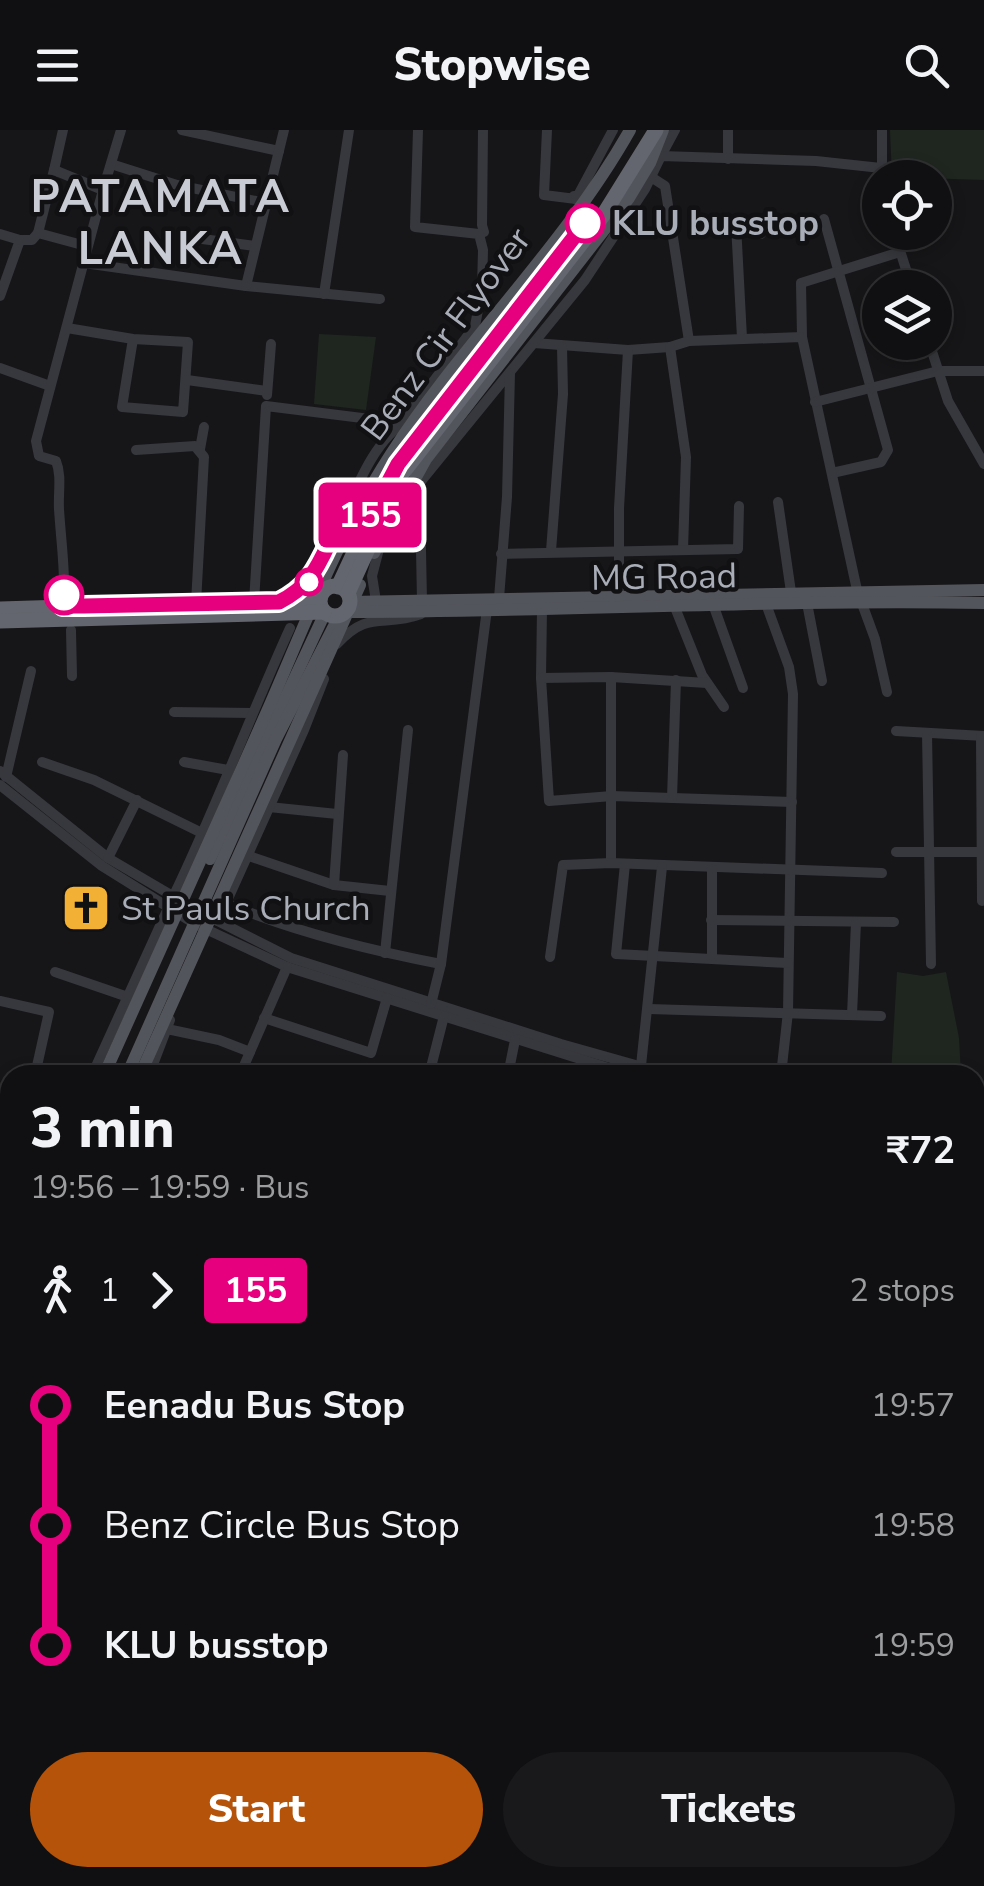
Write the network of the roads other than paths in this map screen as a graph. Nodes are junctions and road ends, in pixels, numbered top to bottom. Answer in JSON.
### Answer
{"nodes":[{"id":1,"x":63,"y":130,"type":"edge"},
{"id":2,"x":121,"y":130,"type":"edge"},
{"id":3,"x":182,"y":130,"type":"edge"},
{"id":4,"x":284,"y":130,"type":"edge"},
{"id":5,"x":349,"y":130,"type":"edge"},
{"id":6,"x":418,"y":130,"type":"edge"},
{"id":7,"x":483,"y":130,"type":"edge"},
{"id":8,"x":548,"y":130,"type":"edge"},
{"id":9,"x":614,"y":130,"type":"edge"},
{"id":10,"x":630,"y":130,"type":"edge"},
{"id":11,"x":646,"y":130,"type":"edge"},
{"id":12,"x":659,"y":130,"type":"edge"},
{"id":13,"x":675,"y":130,"type":"edge"},
{"id":14,"x":728,"y":130,"type":"edge"},
{"id":15,"x":882,"y":130,"type":"edge"},
{"id":16,"x":279,"y":151,"type":"junction"},
{"id":17,"x":662,"y":156,"type":"junction"},
{"id":18,"x":728,"y":159,"type":"junction"},
{"id":19,"x":882,"y":160,"type":"edge"},
{"id":20,"x":111,"y":164,"type":"junction"},
{"id":21,"x":862,"y":169,"type":"edge"},
{"id":22,"x":54,"y":170,"type":"junction"},
{"id":23,"x":651,"y":177,"type":"junction"},
{"id":24,"x":102,"y":194,"type":"junction"},
{"id":25,"x":266,"y":203,"type":"junction"},
{"id":26,"x":824,"y":220,"type":"dead end"},
{"id":27,"x":484,"y":232,"type":"dead end"},
{"id":28,"x":38,"y":233,"type":"junction"},
{"id":29,"x":0,"y":234,"type":"edge"},
{"id":30,"x":760,"y":234,"type":"dead end"},
{"id":31,"x":195,"y":238,"type":"dead end"},
{"id":32,"x":20,"y":240,"type":"junction"},
{"id":33,"x":86,"y":246,"type":"junction"},
{"id":34,"x":255,"y":246,"type":"junction"},
{"id":35,"x":900,"y":252,"type":"joint"},
{"id":36,"x":84,"y":262,"type":"junction"},
{"id":37,"x":839,"y":270,"type":"junction"},
{"id":38,"x":906,"y":270,"type":"edge"},
{"id":39,"x":246,"y":286,"type":"junction"},
{"id":40,"x":324,"y":294,"type":"junction"},
{"id":41,"x":0,"y":296,"type":"edge"},
{"id":42,"x":380,"y":299,"type":"dead end"},
{"id":43,"x":67,"y":328,"type":"junction"},
{"id":44,"x":802,"y":336,"type":"junction"},
{"id":45,"x":742,"y":338,"type":"junction"},
{"id":46,"x":133,"y":339,"type":"junction"},
{"id":47,"x":689,"y":341,"type":"junction"},
{"id":48,"x":271,"y":344,"type":"dead end"},
{"id":49,"x":534,"y":344,"type":"junction"},
{"id":50,"x":562,"y":347,"type":"junction"},
{"id":51,"x":670,"y":347,"type":"junction"},
{"id":52,"x":628,"y":350,"type":"junction"},
{"id":53,"x":935,"y":360,"type":"edge"},
{"id":54,"x":2,"y":369,"type":"edge"},
{"id":55,"x":938,"y":371,"type":"junction"},
{"id":56,"x":984,"y":371,"type":"edge"},
{"id":57,"x":510,"y":374,"type":"junction"},
{"id":58,"x":188,"y":380,"type":"junction"},
{"id":59,"x":0,"y":386,"type":"edge"},
{"id":60,"x":50,"y":386,"type":"junction"},
{"id":61,"x":872,"y":388,"type":"junction"},
{"id":62,"x":267,"y":392,"type":"junction"},
{"id":63,"x":815,"y":402,"type":"junction"},
{"id":64,"x":266,"y":406,"type":"junction"},
{"id":65,"x":429,"y":422,"type":"junction"},
{"id":66,"x":402,"y":424,"type":"junction"},
{"id":67,"x":204,"y":427,"type":"dead end"},
{"id":68,"x":200,"y":449,"type":"junction"},
{"id":69,"x":136,"y":450,"type":"dead end"},
{"id":70,"x":984,"y":464,"type":"edge"},
{"id":71,"x":832,"y":473,"type":"junction"},
{"id":72,"x":415,"y":488,"type":"junction"},
{"id":73,"x":778,"y":502,"type":"dead end"},
{"id":74,"x":739,"y":506,"type":"dead end"},
{"id":75,"x":361,"y":534,"type":"junction"},
{"id":76,"x":329,"y":543,"type":"junction"},
{"id":77,"x":683,"y":550,"type":"junction"},
{"id":78,"x":551,"y":551,"type":"junction"},
{"id":79,"x":618,"y":552,"type":"junction"},
{"id":80,"x":500,"y":554,"type":"junction"},
{"id":81,"x":984,"y":590,"type":"edge"},
{"id":82,"x":791,"y":592,"type":"junction"},
{"id":83,"x":858,"y":596,"type":"junction"},
{"id":84,"x":499,"y":598,"type":"junction"},
{"id":85,"x":698,"y":600,"type":"junction"},
{"id":86,"x":376,"y":601,"type":"junction"},
{"id":87,"x":254,"y":602,"type":"junction"},
{"id":88,"x":619,"y":602,"type":"junction"},
{"id":89,"x":984,"y":602,"type":"edge"},
{"id":90,"x":196,"y":603,"type":"junction"},
{"id":91,"x":807,"y":603,"type":"junction"},
{"id":92,"x":336,"y":604,"type":"junction"},
{"id":93,"x":766,"y":604,"type":"junction"},
{"id":94,"x":63,"y":606,"type":"junction"},
{"id":95,"x":426,"y":606,"type":"junction"},
{"id":96,"x":674,"y":606,"type":"junction"},
{"id":97,"x":714,"y":607,"type":"junction"},
{"id":98,"x":279,"y":608,"type":"junction"},
{"id":99,"x":487,"y":609,"type":"junction"},
{"id":100,"x":542,"y":609,"type":"junction"},
{"id":101,"x":5,"y":615,"type":"edge"},
{"id":102,"x":290,"y":628,"type":"junction"},
{"id":103,"x":72,"y":630,"type":"dead end"},
{"id":104,"x":336,"y":645,"type":"junction"},
{"id":105,"x":317,"y":654,"type":"junction"},
{"id":106,"x":303,"y":658,"type":"junction"},
{"id":107,"x":31,"y":671,"type":"dead end"},
{"id":108,"x":72,"y":676,"type":"dead end"},
{"id":109,"x":611,"y":677,"type":"junction"},
{"id":110,"x":541,"y":678,"type":"junction"},
{"id":111,"x":676,"y":680,"type":"junction"},
{"id":112,"x":822,"y":681,"type":"dead end"},
{"id":113,"x":708,"y":682,"type":"junction"},
{"id":114,"x":743,"y":688,"type":"dead end"},
{"id":115,"x":887,"y":692,"type":"dead end"},
{"id":116,"x":724,"y":706,"type":"dead end"},
{"id":117,"x":174,"y":712,"type":"dead end"},
{"id":118,"x":252,"y":713,"type":"junction"},
{"id":119,"x":408,"y":730,"type":"dead end"},
{"id":120,"x":896,"y":731,"type":"dead end"},
{"id":121,"x":927,"y":733,"type":"junction"},
{"id":122,"x":983,"y":736,"type":"edge"},
{"id":123,"x":343,"y":755,"type":"dead end"},
{"id":124,"x":42,"y":762,"type":"dead end"},
{"id":125,"x":184,"y":762,"type":"dead end"},
{"id":126,"x":228,"y":770,"type":"junction"},
{"id":127,"x":2,"y":778,"type":"edge"},
{"id":128,"x":612,"y":796,"type":"junction"},
{"id":129,"x":983,"y":797,"type":"edge"},
{"id":130,"x":672,"y":798,"type":"junction"},
{"id":131,"x":137,"y":800,"type":"junction"},
{"id":132,"x":792,"y":802,"type":"junction"},
{"id":133,"x":268,"y":807,"type":"junction"},
{"id":134,"x":337,"y":814,"type":"junction"},
{"id":135,"x":204,"y":834,"type":"junction"},
{"id":136,"x":896,"y":852,"type":"dead end"},
{"id":137,"x":929,"y":852,"type":"junction"},
{"id":138,"x":983,"y":852,"type":"edge"},
{"id":139,"x":249,"y":856,"type":"junction"},
{"id":140,"x":108,"y":858,"type":"junction"},
{"id":141,"x":611,"y":863,"type":"junction"},
{"id":142,"x":625,"y":864,"type":"junction"},
{"id":143,"x":662,"y":867,"type":"junction"},
{"id":144,"x":712,"y":869,"type":"junction"},
{"id":145,"x":791,"y":870,"type":"junction"},
{"id":146,"x":882,"y":873,"type":"dead end"},
{"id":147,"x":334,"y":885,"type":"junction"},
{"id":148,"x":390,"y":891,"type":"junction"},
{"id":149,"x":172,"y":901,"type":"junction"},
{"id":150,"x":982,"y":901,"type":"edge"},
{"id":151,"x":226,"y":903,"type":"junction"},
{"id":152,"x":191,"y":914,"type":"junction"},
{"id":153,"x":712,"y":920,"type":"junction"},
{"id":154,"x":789,"y":921,"type":"junction"},
{"id":155,"x":856,"y":922,"type":"junction"},
{"id":156,"x":894,"y":922,"type":"dead end"},
{"id":157,"x":214,"y":926,"type":"junction"},
{"id":158,"x":385,"y":953,"type":"junction"},
{"id":159,"x":655,"y":956,"type":"junction"},
{"id":160,"x":550,"y":957,"type":"dead end"},
{"id":161,"x":712,"y":959,"type":"junction"},
{"id":162,"x":788,"y":962,"type":"junction"},
{"id":163,"x":441,"y":964,"type":"junction"},
{"id":164,"x":931,"y":964,"type":"dead end"},
{"id":165,"x":287,"y":967,"type":"junction"},
{"id":166,"x":55,"y":972,"type":"dead end"},
{"id":167,"x":128,"y":997,"type":"junction"},
{"id":168,"x":388,"y":998,"type":"junction"},
{"id":169,"x":0,"y":1001,"type":"edge"},
{"id":170,"x":431,"y":1006,"type":"junction"},
{"id":171,"x":649,"y":1009,"type":"junction"},
{"id":172,"x":788,"y":1012,"type":"junction"},
{"id":173,"x":852,"y":1015,"type":"junction"},
{"id":174,"x":444,"y":1016,"type":"junction"},
{"id":175,"x":881,"y":1016,"type":"dead end"},
{"id":176,"x":264,"y":1018,"type":"junction"},
{"id":177,"x":167,"y":1028,"type":"junction"},
{"id":178,"x":514,"y":1040,"type":"junction"},
{"id":179,"x":250,"y":1052,"type":"junction"},
{"id":180,"x":38,"y":1065,"type":"edge"},
{"id":181,"x":97,"y":1065,"type":"edge"},
{"id":182,"x":108,"y":1065,"type":"edge"},
{"id":183,"x":117,"y":1065,"type":"edge"},
{"id":184,"x":131,"y":1065,"type":"edge"},
{"id":185,"x":144,"y":1065,"type":"edge"},
{"id":186,"x":153,"y":1065,"type":"edge"},
{"id":187,"x":246,"y":1065,"type":"edge"},
{"id":188,"x":432,"y":1065,"type":"edge"},
{"id":189,"x":510,"y":1065,"type":"edge"},
{"id":190,"x":580,"y":1065,"type":"edge"},
{"id":191,"x":620,"y":1065,"type":"edge"},
{"id":192,"x":643,"y":1065,"type":"edge"},
{"id":193,"x":783,"y":1065,"type":"edge"}],
"edges":[{"from":1,"to":22,"type":"street"},
{"from":2,"to":20,"type":"street"},
{"from":3,"to":16,"type":"street"},
{"from":4,"to":16,"type":"street"},
{"from":5,"to":40,"type":"street"},
{"from":6,"to":66,"type":"street"},
{"from":7,"to":27,"type":"street"},
{"from":8,"to":9,"type":"street"},
{"from":10,"to":182,"type":"main road","name":"Benz Cir Flyover"},
{"from":11,"to":65,"type":"highway"},
{"from":12,"to":92,"type":"highway"},
{"from":12,"to":185,"type":"main road","name":"Benz Cir Flyover"},
{"from":13,"to":17,"type":"street"},
{"from":14,"to":18,"type":"street"},
{"from":15,"to":19,"type":"street"},
{"from":16,"to":25,"type":"street"},
{"from":17,"to":18,"type":"street"},
{"from":17,"to":23,"type":"street"},
{"from":18,"to":21,"type":"street"},
{"from":20,"to":24,"type":"street"},
{"from":20,"to":25,"type":"street"},
{"from":22,"to":24,"type":"street"},
{"from":22,"to":28,"type":"street"},
{"from":23,"to":47,"type":"street"},
{"from":23,"to":49,"type":"street"},
{"from":24,"to":33,"type":"street"},
{"from":25,"to":34,"type":"street"},
{"from":26,"to":37,"type":"street"},
{"from":28,"to":32,"type":"street"},
{"from":28,"to":33,"type":"street"},
{"from":29,"to":32,"type":"street"},
{"from":30,"to":45,"type":"street"},
{"from":31,"to":34,"type":"street"},
{"from":32,"to":41,"type":"street"},
{"from":33,"to":36,"type":"street"},
{"from":34,"to":39,"type":"street"},
{"from":35,"to":37,"type":"street"},
{"from":35,"to":38,"type":"street"},
{"from":36,"to":39,"type":"street"},
{"from":36,"to":43,"type":"street"},
{"from":37,"to":44,"type":"street"},
{"from":37,"to":61,"type":"street"},
{"from":39,"to":40,"type":"street"},
{"from":40,"to":42,"type":"street"},
{"from":43,"to":46,"type":"street"},
{"from":43,"to":60,"type":"street"},
{"from":44,"to":45,"type":"street"},
{"from":44,"to":63,"type":"street"},
{"from":45,"to":47,"type":"street"},
{"from":46,"to":58,"type":"street"},
{"from":46,"to":58,"type":"street"},
{"from":47,"to":51,"type":"street"},
{"from":48,"to":62,"type":"street"},
{"from":49,"to":50,"type":"street"},
{"from":49,"to":57,"type":"street"},
{"from":50,"to":52,"type":"street"},
{"from":50,"to":78,"type":"street"},
{"from":51,"to":52,"type":"street"},
{"from":51,"to":77,"type":"street"},
{"from":52,"to":79,"type":"street"},
{"from":53,"to":55,"type":"street"},
{"from":54,"to":59,"type":"street"},
{"from":54,"to":60,"type":"street"},
{"from":55,"to":56,"type":"street"},
{"from":55,"to":61,"type":"street"},
{"from":55,"to":70,"type":"street"},
{"from":57,"to":72,"type":"street"},
{"from":57,"to":80,"type":"street"},
{"from":58,"to":62,"type":"street"},
{"from":60,"to":94,"type":"street"},
{"from":61,"to":63,"type":"street"},
{"from":61,"to":71,"type":"street"},
{"from":62,"to":64,"type":"street"},
{"from":63,"to":71,"type":"street"},
{"from":64,"to":66,"type":"street"},
{"from":64,"to":87,"type":"street"},
{"from":65,"to":66,"type":"street"},
{"from":65,"to":75,"type":"highway"},
{"from":66,"to":76,"type":"street"},
{"from":67,"to":68,"type":"street"},
{"from":68,"to":69,"type":"street"},
{"from":68,"to":90,"type":"street"},
{"from":71,"to":83,"type":"street"},
{"from":72,"to":86,"type":"street"},
{"from":72,"to":95,"type":"street"},
{"from":73,"to":82,"type":"street"},
{"from":74,"to":77,"type":"street"},
{"from":75,"to":76,"type":"street"},
{"from":75,"to":92,"type":"highway"},
{"from":76,"to":98,"type":"street"},
{"from":77,"to":79,"type":"street"},
{"from":78,"to":79,"type":"street"},
{"from":78,"to":80,"type":"street"},
{"from":79,"to":88,"type":"street"},
{"from":80,"to":84,"type":"street"},
{"from":81,"to":83,"type":"main road","name":"MG Road"},
{"from":82,"to":83,"type":"main road","name":"MG Road"},
{"from":82,"to":85,"type":"main road","name":"MG Road"},
{"from":83,"to":89,"type":"main road","name":"MG Road"},
{"from":83,"to":91,"type":"main road","name":"MG Road"},
{"from":83,"to":115,"type":"street"},
{"from":84,"to":88,"type":"main road","name":"MG Road"},
{"from":84,"to":95,"type":"main road","name":"MG Road"},
{"from":85,"to":88,"type":"main road","name":"MG Road"},
{"from":85,"to":96,"type":"main road","name":"MG Road"},
{"from":85,"to":97,"type":"main road","name":"MG Road"},
{"from":86,"to":92,"type":"main road","name":"MG Road"},
{"from":86,"to":95,"type":"main road","name":"MG Road"},
{"from":87,"to":90,"type":"highway"},
{"from":87,"to":98,"type":"highway"},
{"from":88,"to":96,"type":"main road","name":"MG Road"},
{"from":88,"to":100,"type":"main road","name":"MG Road"},
{"from":90,"to":94,"type":"highway"},
{"from":91,"to":93,"type":"main road","name":"MG Road"},
{"from":91,"to":112,"type":"street"},
{"from":92,"to":95,"type":"main road","name":"MG Road"},
{"from":92,"to":98,"type":"highway"},
{"from":92,"to":105,"type":"main road"},
{"from":92,"to":106,"type":"main road"},
{"from":93,"to":97,"type":"main road","name":"MG Road"},
{"from":93,"to":132,"type":"street"},
{"from":94,"to":101,"type":"highway"},
{"from":95,"to":99,"type":"main road","name":"MG Road"},
{"from":95,"to":104,"type":"street"},
{"from":96,"to":113,"type":"street"},
{"from":97,"to":114,"type":"street"},
{"from":98,"to":101,"type":"highway"},
{"from":98,"to":102,"type":"street"},
{"from":99,"to":100,"type":"main road","name":"MG Road"},
{"from":99,"to":163,"type":"street"},
{"from":100,"to":110,"type":"street"},
{"from":102,"to":106,"type":"street"},
{"from":102,"to":118,"type":"street"},
{"from":103,"to":108,"type":"street"},
{"from":104,"to":105,"type":"street"},
{"from":104,"to":133,"type":"street"},
{"from":105,"to":152,"type":"main road"},
{"from":106,"to":152,"type":"main road"},
{"from":107,"to":127,"type":"street"},
{"from":109,"to":110,"type":"street"},
{"from":109,"to":111,"type":"street"},
{"from":109,"to":128,"type":"street"},
{"from":110,"to":128,"type":"street"},
{"from":111,"to":113,"type":"street"},
{"from":111,"to":130,"type":"street"},
{"from":113,"to":116,"type":"street"},
{"from":117,"to":118,"type":"street"},
{"from":118,"to":126,"type":"street"},
{"from":119,"to":148,"type":"street"},
{"from":120,"to":121,"type":"street"},
{"from":121,"to":122,"type":"street"},
{"from":121,"to":137,"type":"street"},
{"from":122,"to":129,"type":"street"},
{"from":123,"to":134,"type":"street"},
{"from":124,"to":131,"type":"street"},
{"from":125,"to":126,"type":"street"},
{"from":126,"to":135,"type":"street"},
{"from":127,"to":140,"type":"street"},
{"from":127,"to":149,"type":"street"},
{"from":128,"to":130,"type":"street"},
{"from":128,"to":141,"type":"street"},
{"from":129,"to":138,"type":"street"},
{"from":130,"to":132,"type":"street"},
{"from":131,"to":135,"type":"street"},
{"from":131,"to":140,"type":"street"},
{"from":132,"to":145,"type":"street"},
{"from":133,"to":134,"type":"street"},
{"from":133,"to":139,"type":"street"},
{"from":134,"to":147,"type":"street"},
{"from":135,"to":149,"type":"street"},
{"from":136,"to":137,"type":"street"},
{"from":137,"to":138,"type":"street"},
{"from":137,"to":164,"type":"street"},
{"from":138,"to":150,"type":"street"},
{"from":139,"to":147,"type":"street"},
{"from":139,"to":151,"type":"street"},
{"from":140,"to":149,"type":"street"},
{"from":141,"to":142,"type":"street"},
{"from":141,"to":160,"type":"street"},
{"from":142,"to":143,"type":"street"},
{"from":142,"to":159,"type":"street"},
{"from":143,"to":144,"type":"street"},
{"from":143,"to":159,"type":"street"},
{"from":144,"to":145,"type":"street"},
{"from":144,"to":153,"type":"street"},
{"from":145,"to":146,"type":"street"},
{"from":145,"to":154,"type":"street"},
{"from":147,"to":148,"type":"street"},
{"from":148,"to":158,"type":"street"},
{"from":149,"to":152,"type":"street"},
{"from":149,"to":167,"type":"street"},
{"from":151,"to":157,"type":"street"},
{"from":151,"to":158,"type":"street"},
{"from":152,"to":157,"type":"street"},
{"from":152,"to":183,"type":"main road"},
{"from":152,"to":184,"type":"main road"},
{"from":153,"to":154,"type":"street"},
{"from":153,"to":161,"type":"street"},
{"from":154,"to":155,"type":"street"},
{"from":154,"to":162,"type":"street"},
{"from":155,"to":156,"type":"street"},
{"from":155,"to":173,"type":"street"},
{"from":157,"to":165,"type":"street"},
{"from":157,"to":170,"type":"street"},
{"from":157,"to":177,"type":"street"},
{"from":158,"to":163,"type":"street"},
{"from":159,"to":161,"type":"street"},
{"from":159,"to":171,"type":"street"},
{"from":161,"to":162,"type":"street"},
{"from":162,"to":172,"type":"street"},
{"from":163,"to":170,"type":"street"},
{"from":165,"to":168,"type":"street"},
{"from":165,"to":176,"type":"street"},
{"from":166,"to":167,"type":"street"},
{"from":167,"to":181,"type":"street"},
{"from":168,"to":170,"type":"street"},
{"from":168,"to":176,"type":"street"},
{"from":169,"to":180,"type":"street"},
{"from":170,"to":174,"type":"street"},
{"from":170,"to":191,"type":"street"},
{"from":171,"to":172,"type":"street"},
{"from":171,"to":192,"type":"street"},
{"from":172,"to":173,"type":"street"},
{"from":172,"to":193,"type":"street"},
{"from":173,"to":175,"type":"street"},
{"from":174,"to":178,"type":"street"},
{"from":174,"to":188,"type":"street"},
{"from":176,"to":179,"type":"street"},
{"from":177,"to":179,"type":"street"},
{"from":177,"to":186,"type":"street"},
{"from":178,"to":189,"type":"street"},
{"from":178,"to":190,"type":"street"},
{"from":179,"to":187,"type":"street"}]}
